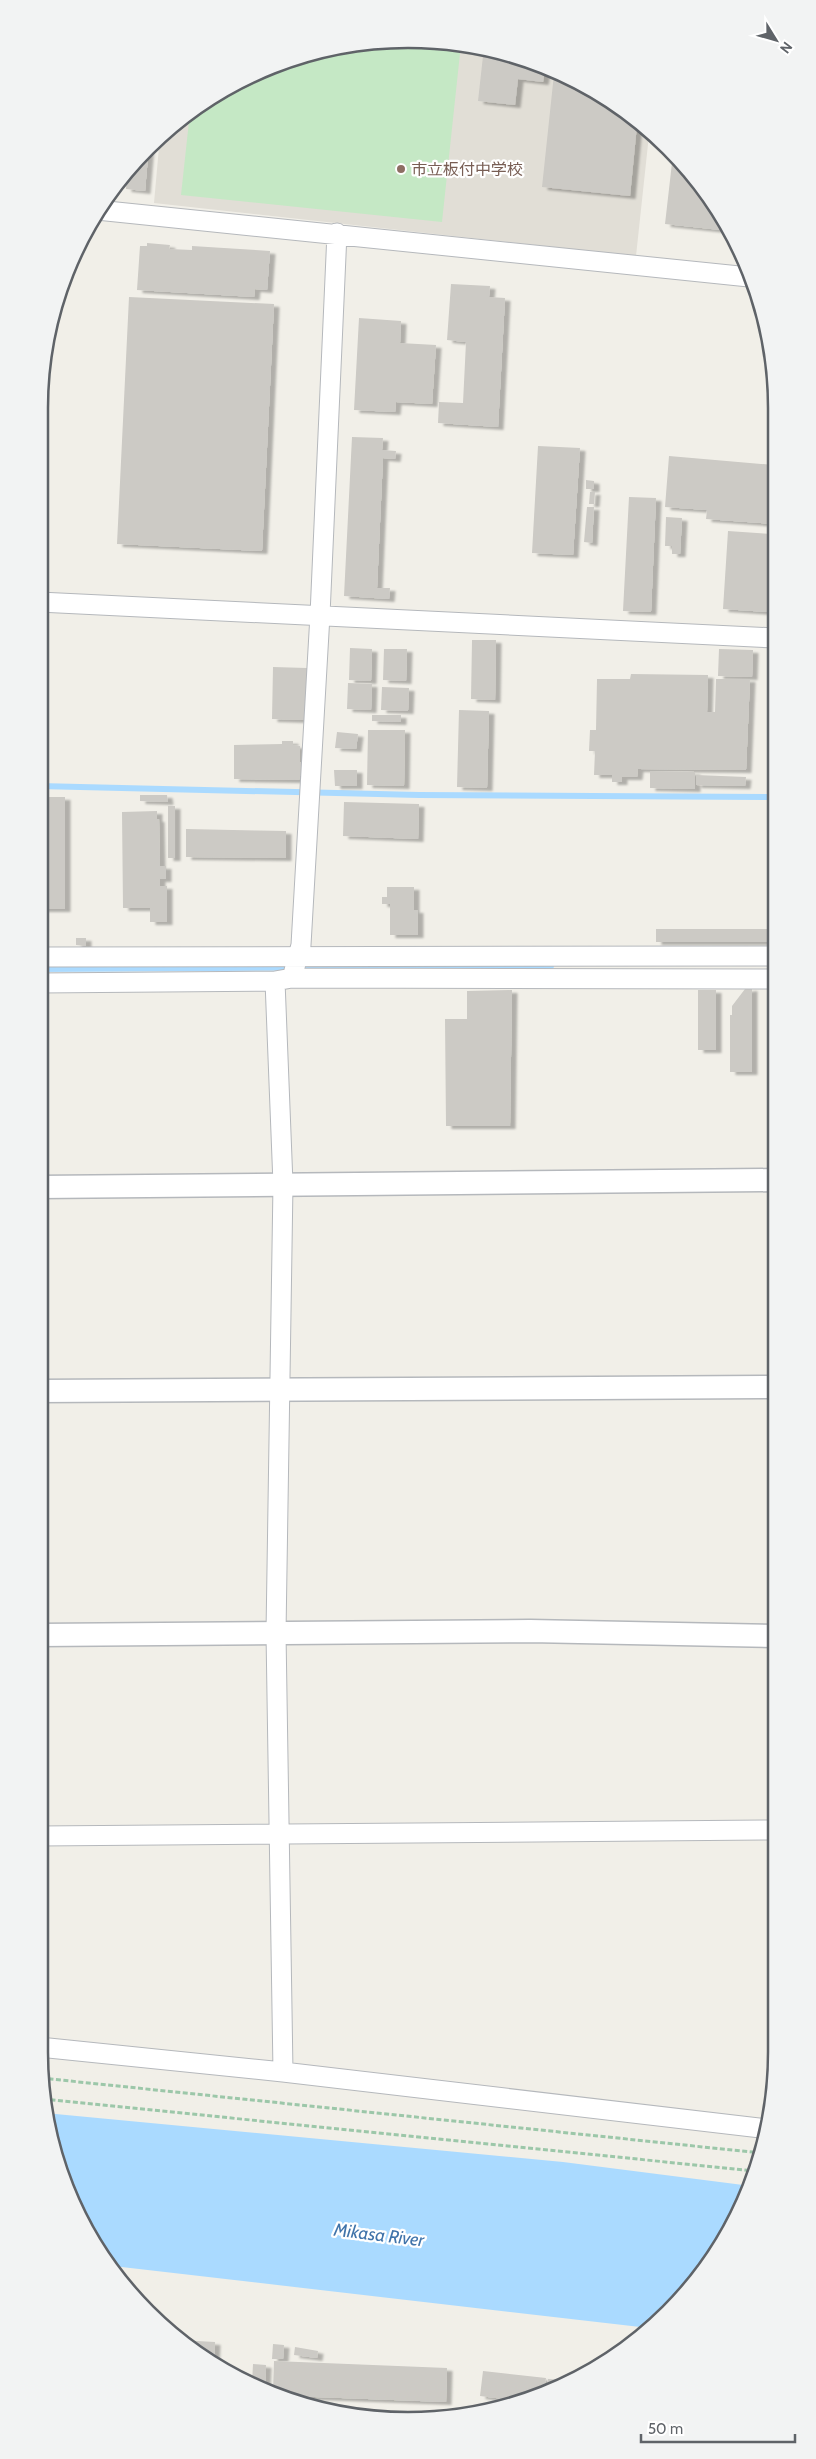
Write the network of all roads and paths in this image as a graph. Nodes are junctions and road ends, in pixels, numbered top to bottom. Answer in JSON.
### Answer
{"nodes":[{"id":1,"x":106,"y":211,"type":"edge"},
{"id":2,"x":337,"y":233,"type":"junction"},
{"id":3,"x":743,"y":276,"type":"edge"},
{"id":4,"x":48,"y":602,"type":"edge"},
{"id":5,"x":320,"y":615,"type":"junction"},
{"id":6,"x":768,"y":638,"type":"edge"},
{"id":7,"x":768,"y":956,"type":"edge"},
{"id":8,"x":48,"y":957,"type":"edge"},
{"id":9,"x":298,"y":958,"type":"junction"},
{"id":10,"x":768,"y":979,"type":"edge"},
{"id":11,"x":284,"y":980,"type":"junction"},
{"id":12,"x":48,"y":983,"type":"edge"},
{"id":13,"x":768,"y":1180,"type":"edge"},
{"id":14,"x":282,"y":1184,"type":"junction"},
{"id":15,"x":48,"y":1187,"type":"edge"},
{"id":16,"x":768,"y":1387,"type":"edge"},
{"id":17,"x":48,"y":1391,"type":"edge"},
{"id":18,"x":279,"y":1391,"type":"junction"},
{"id":19,"x":276,"y":1632,"type":"junction"},
{"id":20,"x":48,"y":1635,"type":"edge"},
{"id":21,"x":768,"y":1636,"type":"edge"},
{"id":22,"x":768,"y":1830,"type":"edge"},
{"id":23,"x":279,"y":1834,"type":"junction"},
{"id":24,"x":48,"y":1836,"type":"edge"},
{"id":25,"x":48,"y":2048,"type":"edge"},
{"id":26,"x":283,"y":2072,"type":"junction"},
{"id":27,"x":48,"y":2079,"type":"edge"},
{"id":28,"x":51,"y":2100,"type":"edge"},
{"id":29,"x":760,"y":2128,"type":"edge"},
{"id":30,"x":753,"y":2152,"type":"edge"},
{"id":31,"x":748,"y":2170,"type":"edge"}],
"edges":[{"from":1,"to":2,"type":"street"},
{"from":2,"to":3,"type":"street"},
{"from":2,"to":5,"type":"street"},
{"from":4,"to":5,"type":"street"},
{"from":5,"to":6,"type":"street"},
{"from":5,"to":9,"type":"street"},
{"from":7,"to":9,"type":"street"},
{"from":8,"to":9,"type":"street"},
{"from":9,"to":11,"type":"street"},
{"from":10,"to":11,"type":"street"},
{"from":11,"to":12,"type":"street"},
{"from":11,"to":14,"type":"street"},
{"from":13,"to":14,"type":"street"},
{"from":14,"to":15,"type":"street"},
{"from":14,"to":18,"type":"street"},
{"from":16,"to":18,"type":"street"},
{"from":17,"to":18,"type":"street"},
{"from":18,"to":19,"type":"street"},
{"from":19,"to":20,"type":"street"},
{"from":19,"to":21,"type":"street"},
{"from":19,"to":23,"type":"street"},
{"from":22,"to":23,"type":"street"},
{"from":23,"to":24,"type":"street"},
{"from":23,"to":26,"type":"street"},
{"from":25,"to":26,"type":"street"},
{"from":26,"to":29,"type":"street"},
{"from":27,"to":30,"type":"path"},
{"from":28,"to":31,"type":"path"}]}
